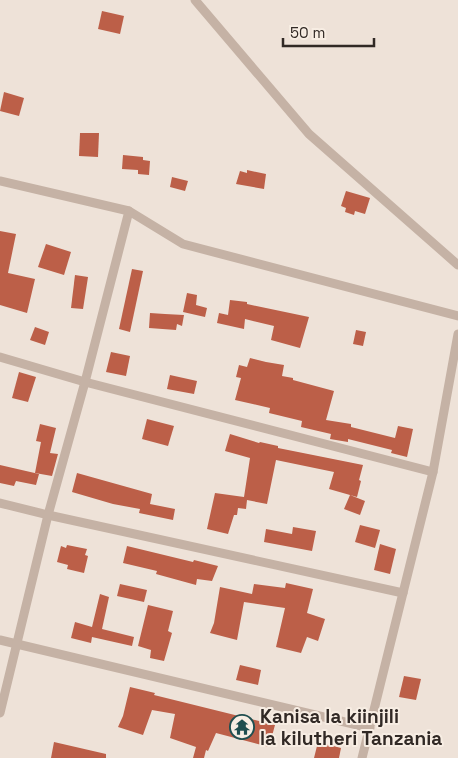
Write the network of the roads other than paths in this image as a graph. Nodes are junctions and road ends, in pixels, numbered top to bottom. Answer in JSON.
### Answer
{"nodes":[{"id":1,"x":196,"y":0,"type":"edge"},
{"id":2,"x":0,"y":181,"type":"edge"},
{"id":3,"x":129,"y":212,"type":"junction"},
{"id":4,"x":458,"y":265,"type":"edge"},
{"id":5,"x":458,"y":316,"type":"edge"},
{"id":6,"x":458,"y":334,"type":"edge"},
{"id":7,"x":0,"y":358,"type":"edge"},
{"id":8,"x":85,"y":382,"type":"junction"},
{"id":9,"x":433,"y":472,"type":"junction"},
{"id":10,"x":0,"y":503,"type":"edge"},
{"id":11,"x":48,"y":515,"type":"junction"},
{"id":12,"x":403,"y":592,"type":"junction"},
{"id":13,"x":0,"y":640,"type":"edge"},
{"id":14,"x":18,"y":644,"type":"junction"},
{"id":15,"x":0,"y":713,"type":"edge"},
{"id":16,"x":370,"y":728,"type":"junction"},
{"id":17,"x":362,"y":758,"type":"edge"}],
"edges":[{"from":1,"to":4,"type":"street"},
{"from":2,"to":3,"type":"street"},
{"from":3,"to":5,"type":"street"},
{"from":3,"to":8,"type":"street"},
{"from":6,"to":9,"type":"street"},
{"from":7,"to":8,"type":"street"},
{"from":8,"to":9,"type":"street"},
{"from":8,"to":11,"type":"street"},
{"from":9,"to":12,"type":"street"},
{"from":10,"to":11,"type":"street"},
{"from":11,"to":12,"type":"street"},
{"from":11,"to":14,"type":"street"},
{"from":12,"to":16,"type":"street"},
{"from":13,"to":14,"type":"street"},
{"from":14,"to":15,"type":"street"},
{"from":14,"to":16,"type":"street"},
{"from":16,"to":17,"type":"street"}]}
